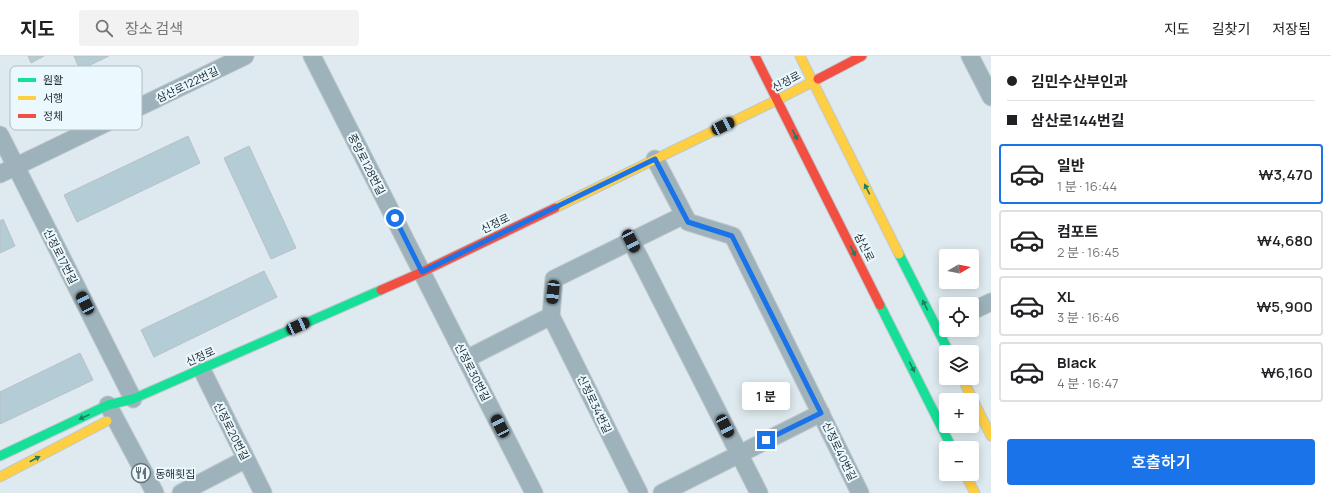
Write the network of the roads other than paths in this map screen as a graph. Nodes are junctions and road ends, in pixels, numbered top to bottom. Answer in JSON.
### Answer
{"nodes":[{"id":1,"x":245,"y":56,"type":"edge"},
{"id":2,"x":312,"y":56,"type":"edge"},
{"id":3,"x":756,"y":56,"type":"edge"},
{"id":4,"x":800,"y":56,"type":"edge"},
{"id":5,"x":862,"y":56,"type":"edge"},
{"id":6,"x":970,"y":56,"type":"edge"},
{"id":7,"x":813,"y":81,"type":"junction"},
{"id":8,"x":991,"y":97,"type":"edge"},
{"id":9,"x":777,"y":100,"type":"junction"},
{"id":10,"x":142,"y":106,"type":"edge"},
{"id":11,"x":92,"y":130,"type":"edge"},
{"id":12,"x":0,"y":135,"type":"edge"},
{"id":13,"x":655,"y":159,"type":"junction"},
{"id":14,"x":16,"y":167,"type":"junction"},
{"id":15,"x":0,"y":174,"type":"edge"},
{"id":16,"x":684,"y":215,"type":"junction"},
{"id":17,"x":631,"y":241,"type":"junction"},
{"id":18,"x":422,"y":272,"type":"junction"},
{"id":19,"x":991,"y":302,"type":"edge"},
{"id":20,"x":979,"y":308,"type":"edge"},
{"id":21,"x":550,"y":316,"type":"junction"},
{"id":22,"x":939,"y":320,"type":"edge"},
{"id":23,"x":466,"y":359,"type":"junction"},
{"id":24,"x":201,"y":368,"type":"junction"},
{"id":25,"x":966,"y":385,"type":"edge"},
{"id":26,"x":134,"y":399,"type":"junction"},
{"id":27,"x":112,"y":411,"type":"junction"},
{"id":28,"x":821,"y":413,"type":"junction"},
{"id":29,"x":991,"y":436,"type":"edge"},
{"id":30,"x":948,"y":441,"type":"edge"},
{"id":31,"x":739,"y":454,"type":"junction"},
{"id":32,"x":0,"y":456,"type":"edge"},
{"id":33,"x":246,"y":459,"type":"junction"},
{"id":34,"x":0,"y":478,"type":"edge"},
{"id":35,"x":969,"y":481,"type":"edge"},
{"id":36,"x":155,"y":493,"type":"edge"},
{"id":37,"x":181,"y":493,"type":"edge"},
{"id":38,"x":263,"y":493,"type":"edge"},
{"id":39,"x":534,"y":493,"type":"edge"},
{"id":40,"x":638,"y":493,"type":"edge"},
{"id":41,"x":662,"y":493,"type":"edge"},
{"id":42,"x":759,"y":493,"type":"edge"},
{"id":43,"x":860,"y":493,"type":"edge"},
{"id":44,"x":975,"y":493,"type":"edge"}],
"edges":[{"from":1,"to":10,"type":"street","name":"삼산로122번길"},
{"from":2,"to":18,"type":"street","name":"중앙로128번길"},
{"from":3,"to":9,"type":"main road","name":"삼산로"},
{"from":4,"to":7,"type":"main road"},
{"from":5,"to":7,"type":"main road","name":"신정로"},
{"from":6,"to":8,"type":"street"},
{"from":7,"to":9,"type":"main road","name":"신정로"},
{"from":22,"to":7,"type":"main road","one_way":true},
{"from":9,"to":13,"type":"main road","name":"신정로"},
{"from":9,"to":30,"type":"main road","name":"삼산로","one_way":true},
{"from":11,"to":14,"type":"street","name":"삼산로122번길"},
{"from":12,"to":14,"type":"street","name":"신정로17번길"},
{"from":13,"to":16,"type":"street","name":"신정로40번길"},
{"from":13,"to":18,"type":"main road","name":"신정로"},
{"from":14,"to":15,"type":"street","name":"삼산로122번길"},
{"from":14,"to":26,"type":"street","name":"신정로17번길"},
{"from":16,"to":17,"type":"street"},
{"from":16,"to":28,"type":"street","name":"신정로40번길"},
{"from":17,"to":21,"type":"street"},
{"from":17,"to":31,"type":"street"},
{"from":18,"to":23,"type":"street","name":"신정로30번길"},
{"from":18,"to":24,"type":"main road","name":"신정로"},
{"from":19,"to":20,"type":"street"},
{"from":21,"to":23,"type":"street"},
{"from":21,"to":40,"type":"street","name":"신정로34번길"},
{"from":23,"to":39,"type":"street","name":"신정로30번길"},
{"from":24,"to":26,"type":"main road","name":"신정로"},
{"from":24,"to":33,"type":"street","name":"신정로20번길"},
{"from":25,"to":29,"type":"main road"},
{"from":26,"to":27,"type":"main road","name":"신정로"},
{"from":26,"to":27,"type":"main road","name":"신정로"},
{"from":27,"to":32,"type":"main road","name":"신정로","one_way":true},
{"from":34,"to":27,"type":"main road","name":"신정로","one_way":true},
{"from":27,"to":36,"type":"street"},
{"from":28,"to":31,"type":"street"},
{"from":28,"to":43,"type":"street","name":"신정로40번길"},
{"from":31,"to":41,"type":"street"},
{"from":31,"to":42,"type":"street"},
{"from":33,"to":37,"type":"street"},
{"from":33,"to":38,"type":"street","name":"신정로20번길"},
{"from":35,"to":44,"type":"main road"}]}
